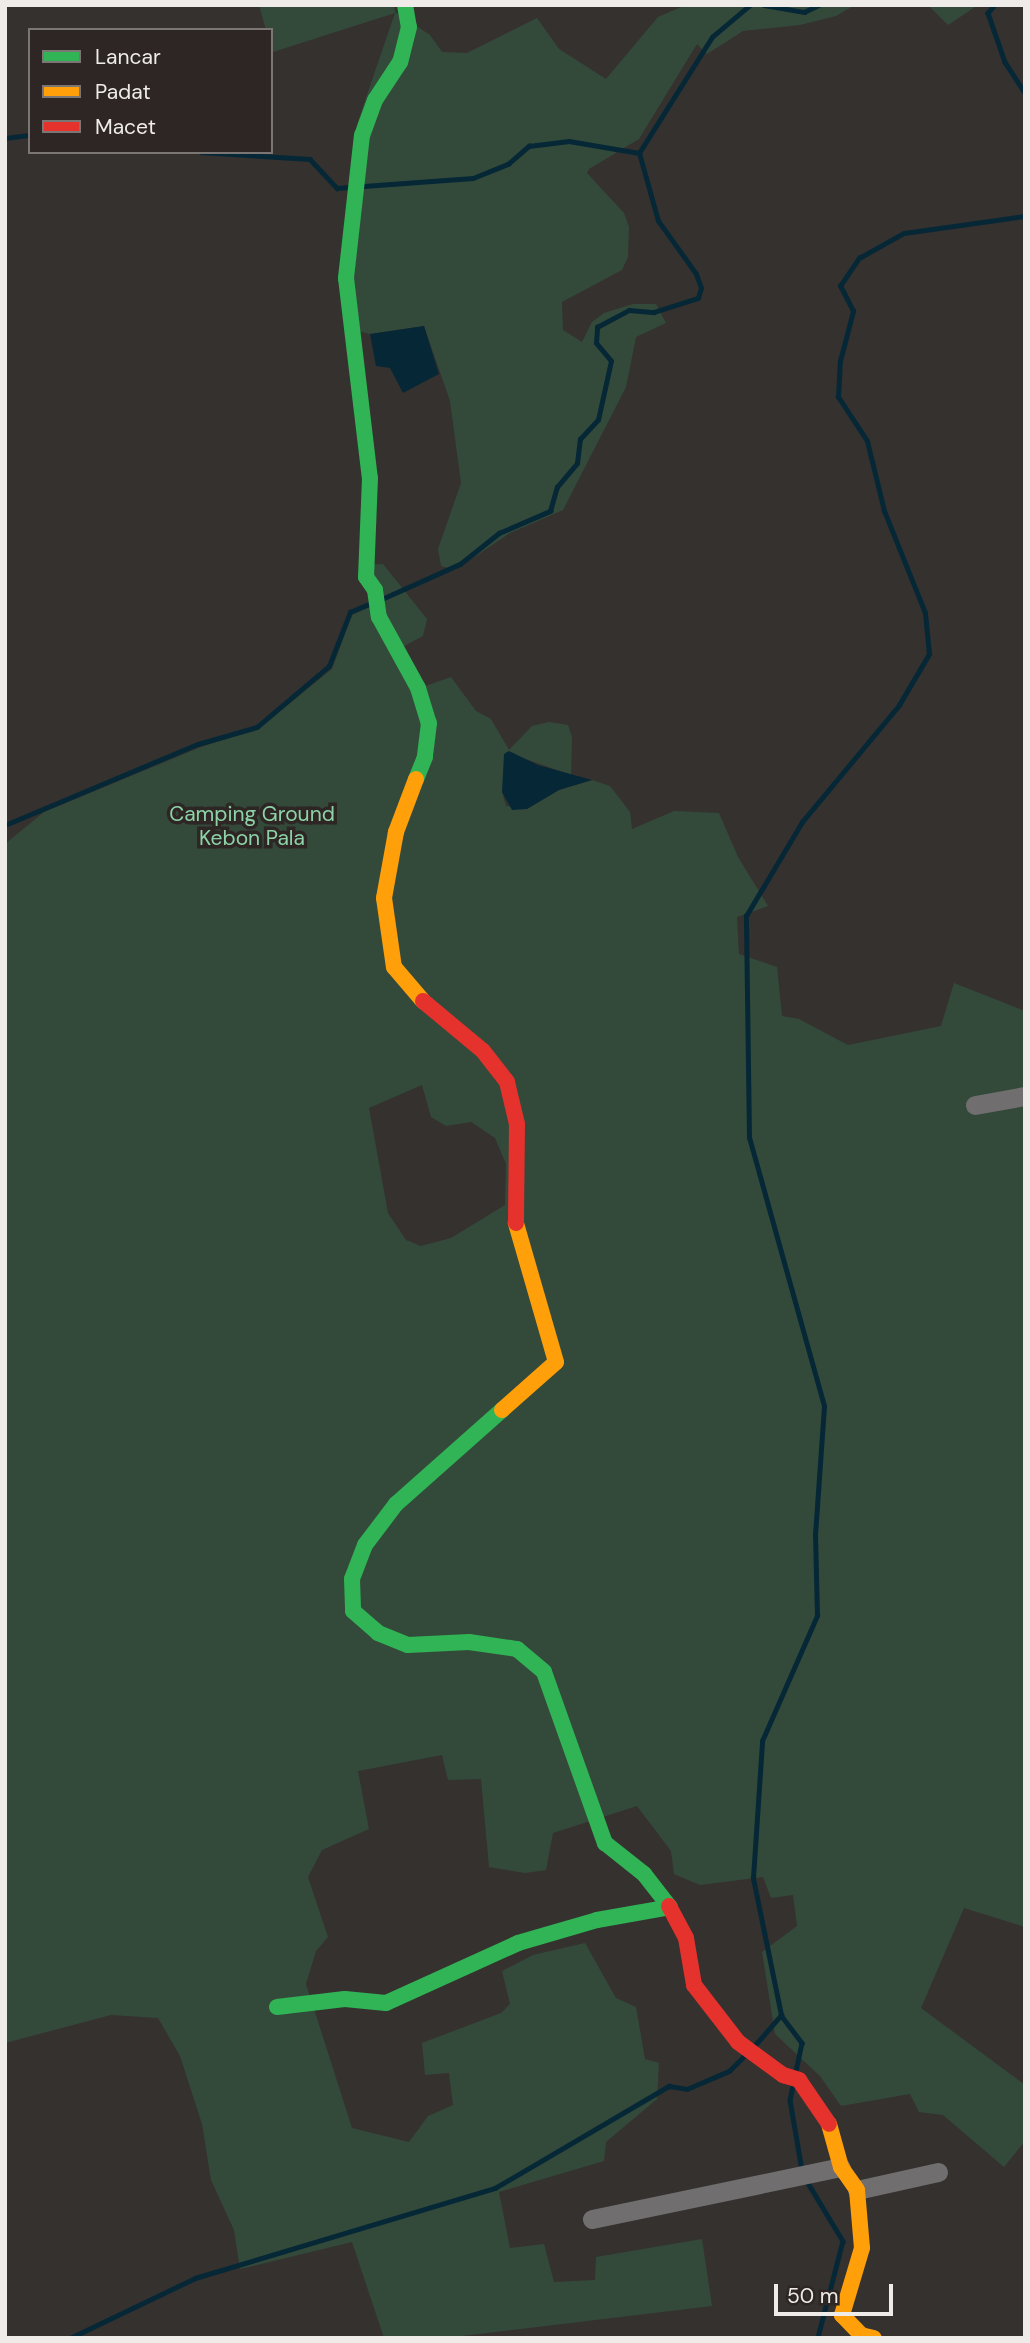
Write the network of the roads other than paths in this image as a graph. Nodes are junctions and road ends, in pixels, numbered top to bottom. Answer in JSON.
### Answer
{"nodes":[{"id":1,"x":405,"y":5,"type":"edge"},
{"id":2,"x":1025,"y":1096,"type":"edge"},
{"id":3,"x":975,"y":1105,"type":"dead end"},
{"id":4,"x":670,"y":1907,"type":"junction"},
{"id":5,"x":277,"y":2007,"type":"dead end"},
{"id":6,"x":841,"y":2166,"type":"junction"},
{"id":7,"x":937,"y":2172,"type":"dead end"},
{"id":8,"x":857,"y":2190,"type":"junction"},
{"id":9,"x":592,"y":2219,"type":"dead end"},
{"id":10,"x":874,"y":2338,"type":"edge"}],
"edges":[{"from":1,"to":4,"type":"street"},
{"from":2,"to":3,"type":"street"},
{"from":4,"to":5,"type":"street"},
{"from":4,"to":6,"type":"street"},
{"from":6,"to":8,"type":"street"},
{"from":6,"to":9,"type":"street"},
{"from":7,"to":8,"type":"street"},
{"from":8,"to":10,"type":"street"}]}
